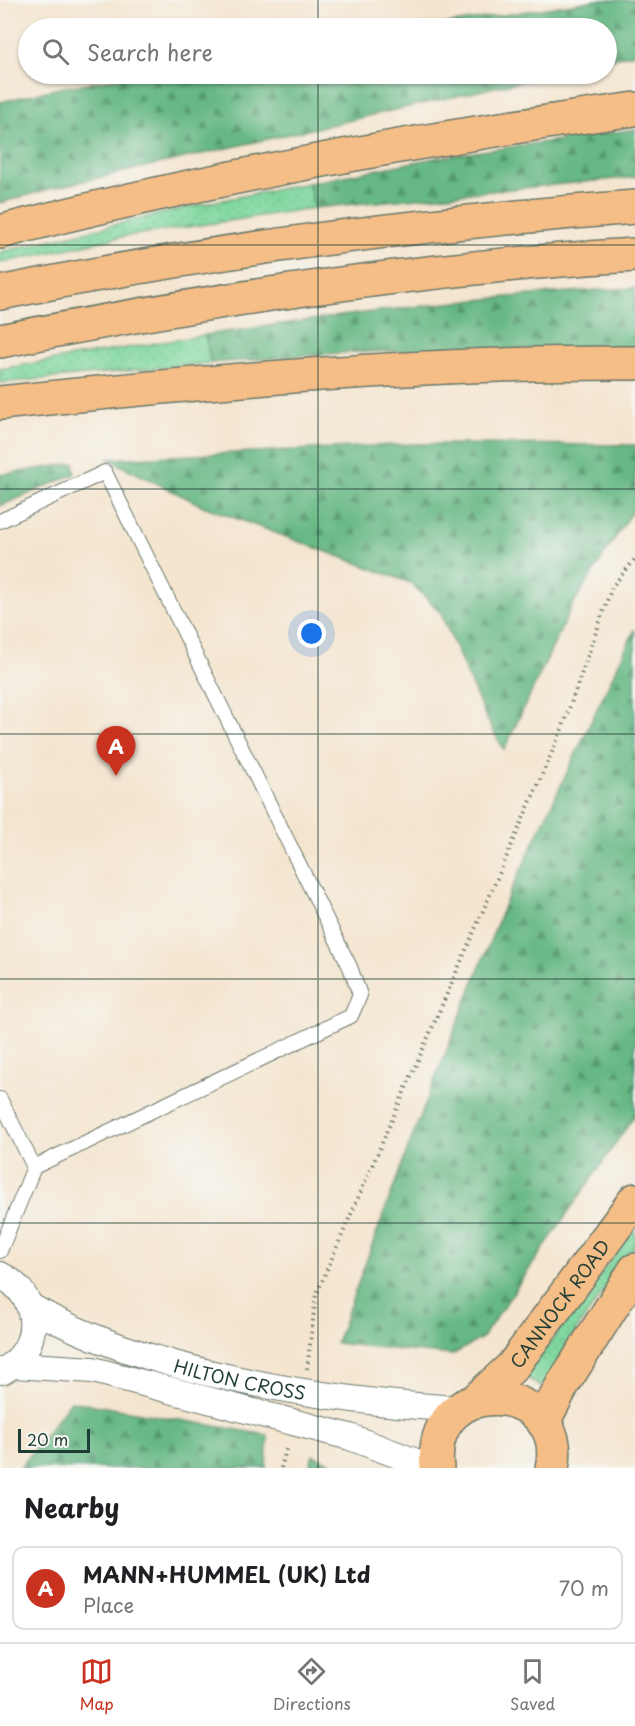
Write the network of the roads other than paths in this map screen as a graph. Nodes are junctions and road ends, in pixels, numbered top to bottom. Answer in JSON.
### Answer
{"nodes":[{"id":1,"x":635,"y":109,"type":"edge"},
{"id":2,"x":635,"y":207,"type":"edge"},
{"id":3,"x":0,"y":232,"type":"edge"},
{"id":4,"x":635,"y":255,"type":"edge"},
{"id":5,"x":0,"y":293,"type":"edge"},
{"id":6,"x":0,"y":341,"type":"edge"},
{"id":7,"x":635,"y":363,"type":"edge"},
{"id":8,"x":0,"y":403,"type":"edge"},
{"id":9,"x":0,"y":521,"type":"edge"},
{"id":10,"x":0,"y":1099,"type":"edge"},
{"id":11,"x":34,"y":1167,"type":"junction"},
{"id":12,"x":635,"y":1200,"type":"edge"},
{"id":13,"x":6,"y":1218,"type":"edge"},
{"id":14,"x":0,"y":1251,"type":"edge"},
{"id":15,"x":635,"y":1270,"type":"edge"},
{"id":16,"x":0,"y":1275,"type":"edge"},
{"id":17,"x":30,"y":1307,"type":"junction"},
{"id":18,"x":7,"y":1369,"type":"edge"},
{"id":19,"x":468,"y":1404,"type":"junction"},
{"id":20,"x":549,"y":1443,"type":"edge"},
{"id":21,"x":434,"y":1468,"type":"edge"},
{"id":22,"x":567,"y":1468,"type":"edge"}],
"edges":[{"from":1,"to":3,"type":"highway"},
{"from":2,"to":5,"type":"highway"},
{"from":4,"to":6,"type":"highway"},
{"from":7,"to":8,"type":"highway"},
{"from":9,"to":11,"type":"lane"},
{"from":10,"to":11,"type":"lane"},
{"from":11,"to":13,"type":"lane"},
{"from":12,"to":19,"type":"highway","name":"CANNOCK ROAD"},
{"from":13,"to":14,"type":"lane"},
{"from":15,"to":20,"type":"highway"},
{"from":16,"to":17,"type":"street","name":"HILTON CROSS"},
{"from":17,"to":18,"type":"street","name":"HILTON CROSS"},
{"from":17,"to":19,"type":"street","name":"HILTON CROSS"},
{"from":18,"to":21,"type":"street","name":"HILTON CROSS"},
{"from":19,"to":20,"type":"highway"},
{"from":19,"to":21,"type":"highway","name":"CANNOCK ROAD"},
{"from":20,"to":22,"type":"lane"}]}
